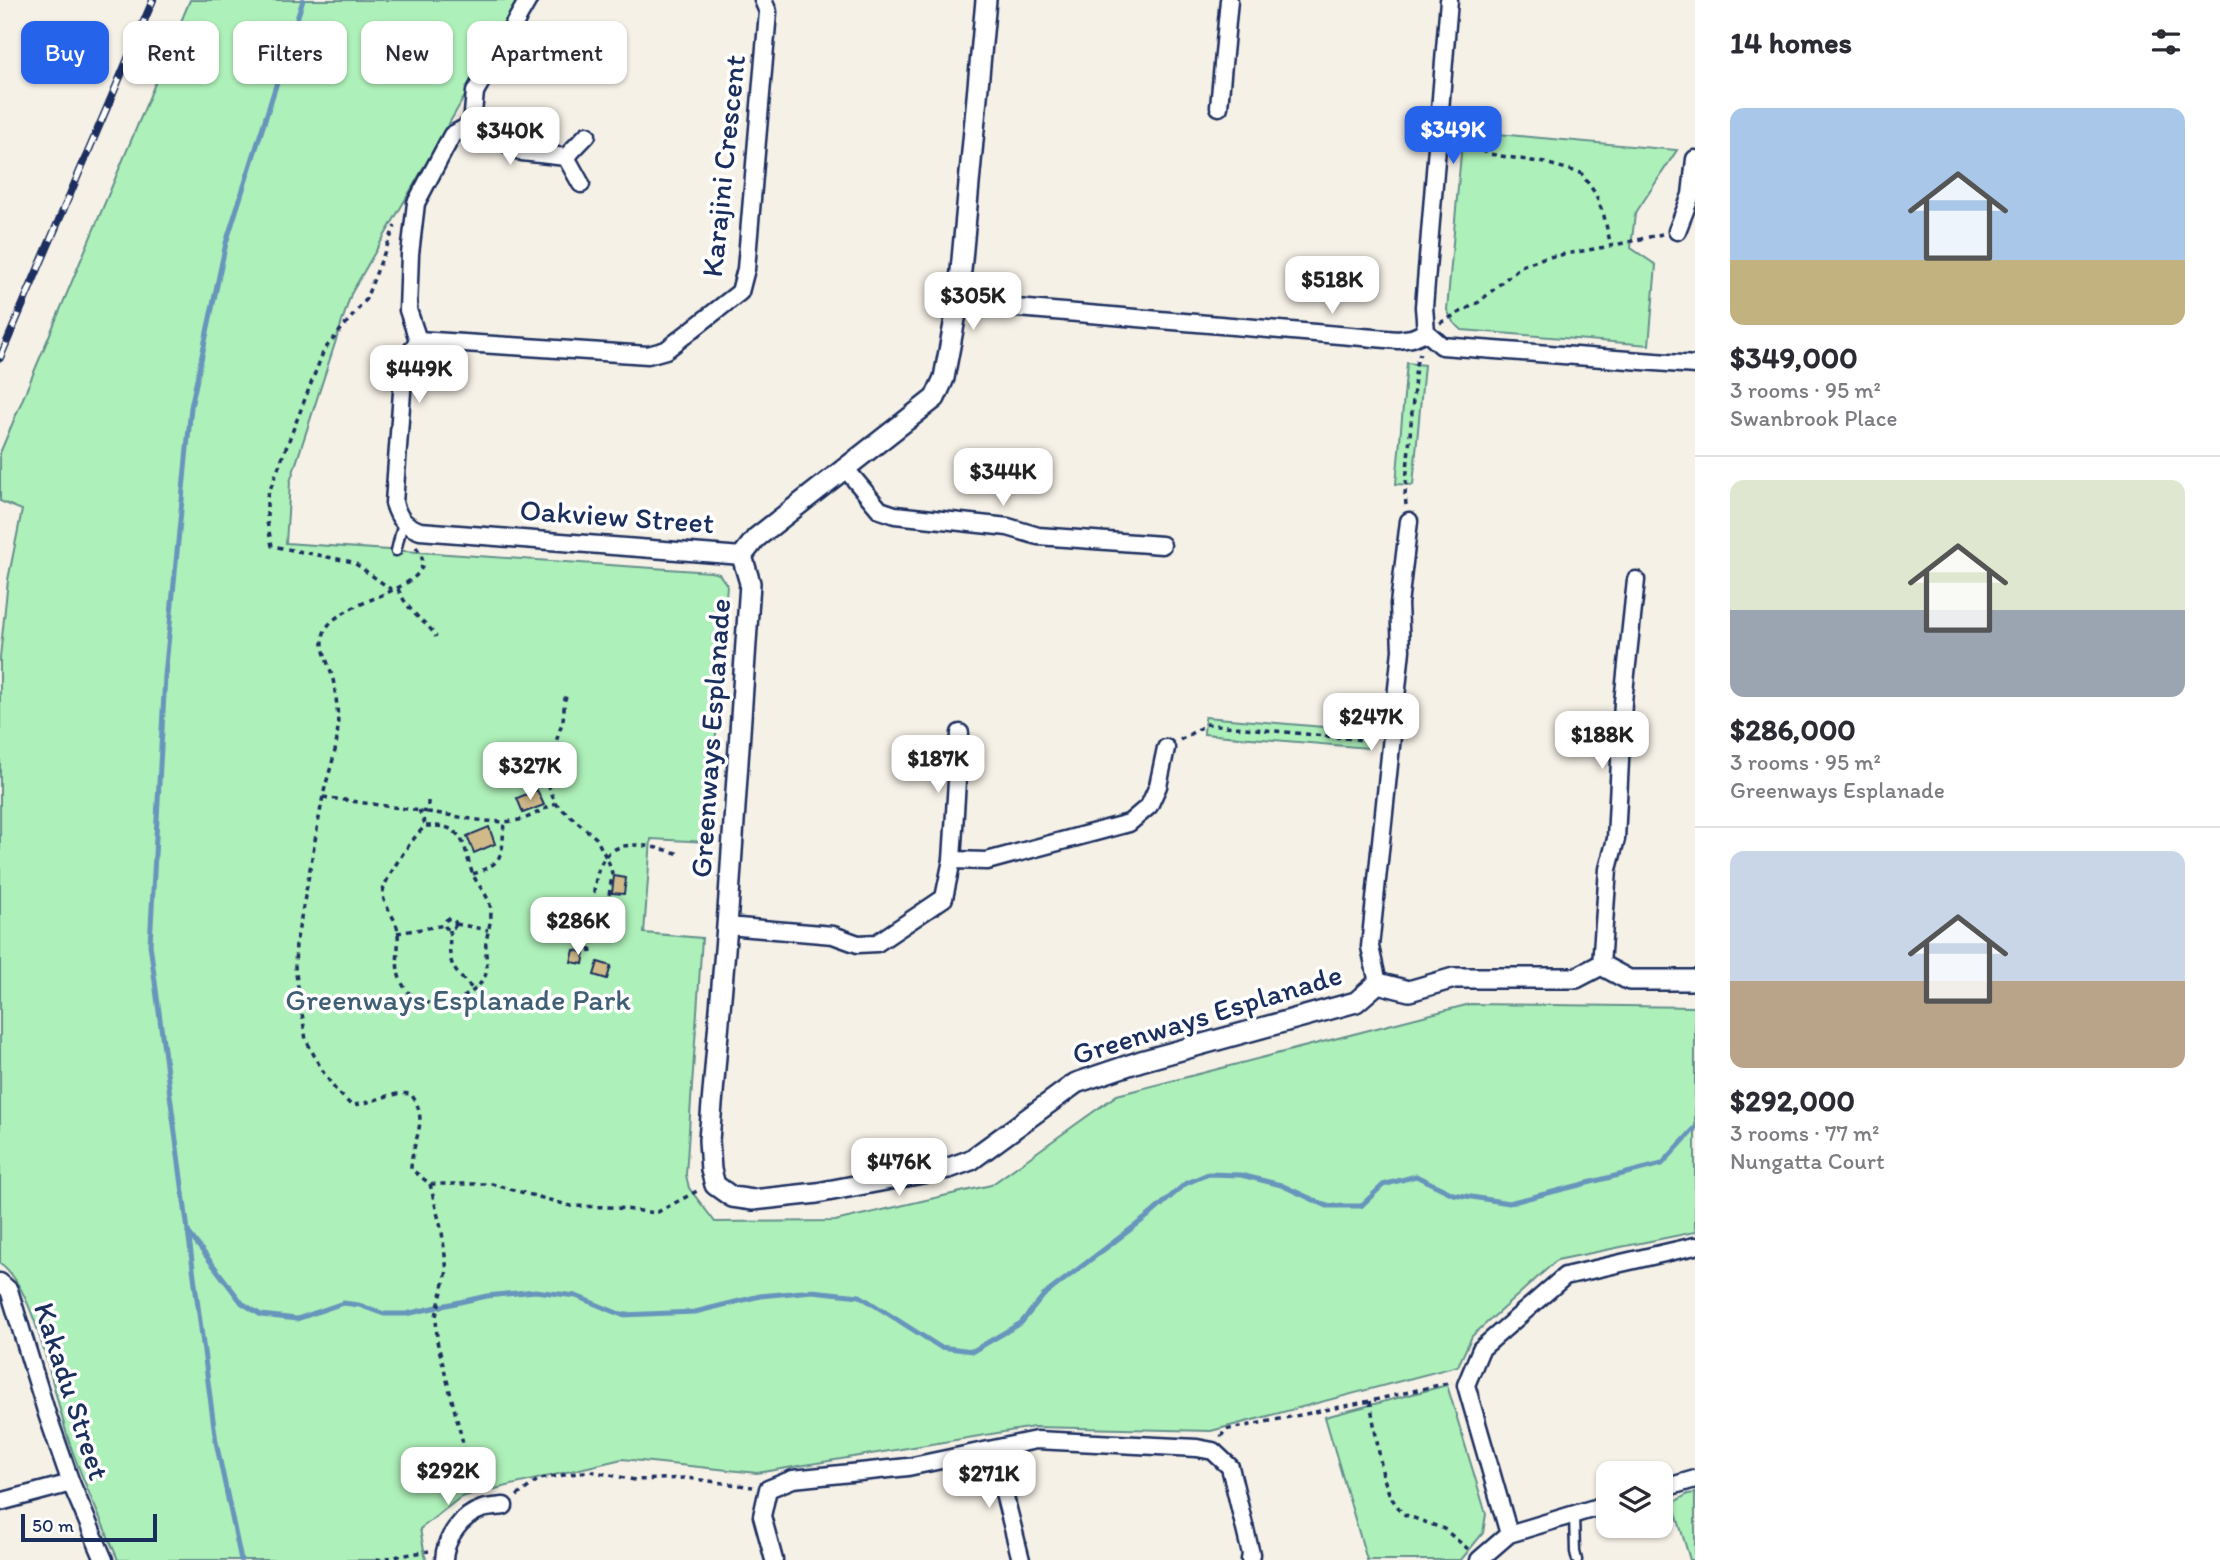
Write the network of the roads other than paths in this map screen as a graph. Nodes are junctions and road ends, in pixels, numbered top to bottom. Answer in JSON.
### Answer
{"nodes":[{"id":1,"x":528,"y":0,"type":"edge"},
{"id":2,"x":763,"y":0,"type":"edge"},
{"id":3,"x":986,"y":0,"type":"edge"},
{"id":4,"x":1229,"y":0,"type":"edge"},
{"id":5,"x":1449,"y":0,"type":"edge"},
{"id":6,"x":1219,"y":107,"type":"dead end"},
{"id":7,"x":472,"y":124,"type":"junction"},
{"id":8,"x":587,"y":135,"type":"dead end"},
{"id":9,"x":566,"y":157,"type":"junction"},
{"id":10,"x":1695,"y":159,"type":"edge"},
{"id":11,"x":581,"y":184,"type":"dead end"},
{"id":12,"x":1677,"y":231,"type":"road end"},
{"id":13,"x":958,"y":303,"type":"junction"},
{"id":14,"x":1426,"y":332,"type":"junction"},
{"id":15,"x":418,"y":340,"type":"junction"},
{"id":16,"x":1695,"y":365,"type":"edge"},
{"id":17,"x":845,"y":468,"type":"junction"},
{"id":18,"x":1409,"y":521,"type":"road end"},
{"id":19,"x":406,"y":524,"type":"junction"},
{"id":20,"x":1162,"y":545,"type":"dead end"},
{"id":21,"x":396,"y":551,"type":"dead end"},
{"id":22,"x":742,"y":556,"type":"junction"},
{"id":23,"x":1636,"y":580,"type":"dead end"},
{"id":24,"x":960,"y":733,"type":"dead end"},
{"id":25,"x":1166,"y":748,"type":"road end"},
{"id":26,"x":952,"y":860,"type":"junction"},
{"id":27,"x":727,"y":926,"type":"junction"},
{"id":28,"x":1601,"y":965,"type":"junction"},
{"id":29,"x":1695,"y":980,"type":"edge"},
{"id":30,"x":1378,"y":984,"type":"junction"},
{"id":31,"x":1695,"y":1246,"type":"edge"},
{"id":32,"x":0,"y":1282,"type":"edge"},
{"id":33,"x":993,"y":1450,"type":"junction"},
{"id":34,"x":1695,"y":1479,"type":"edge"},
{"id":35,"x":71,"y":1483,"type":"junction"},
{"id":36,"x":1673,"y":1485,"type":"edge"},
{"id":37,"x":0,"y":1502,"type":"edge"},
{"id":38,"x":504,"y":1506,"type":"road end"},
{"id":39,"x":1596,"y":1508,"type":"edge"},
{"id":40,"x":1574,"y":1514,"type":"junction"},
{"id":41,"x":1509,"y":1534,"type":"junction"},
{"id":42,"x":444,"y":1554,"type":"edge"},
{"id":43,"x":1474,"y":1555,"type":"edge"},
{"id":44,"x":104,"y":1560,"type":"edge"},
{"id":45,"x":774,"y":1560,"type":"edge"},
{"id":46,"x":1021,"y":1560,"type":"edge"},
{"id":47,"x":1250,"y":1560,"type":"edge"},
{"id":48,"x":1577,"y":1560,"type":"edge"}],
"edges":[{"from":1,"to":7,"type":"street"},
{"from":2,"to":15,"type":"street","name":"Karajini Crescent"},
{"from":3,"to":13,"type":"street","name":"Oakview Street"},
{"from":4,"to":6,"type":"street"},
{"from":5,"to":14,"type":"street"},
{"from":7,"to":9,"type":"street"},
{"from":7,"to":15,"type":"street"},
{"from":8,"to":9,"type":"street"},
{"from":9,"to":11,"type":"street"},
{"from":10,"to":12,"type":"street"},
{"from":13,"to":14,"type":"street"},
{"from":13,"to":17,"type":"street","name":"Oakview Street"},
{"from":14,"to":16,"type":"street"},
{"from":15,"to":19,"type":"street"},
{"from":17,"to":20,"type":"street"},
{"from":17,"to":22,"type":"street","name":"Oakview Street"},
{"from":18,"to":30,"type":"street"},
{"from":19,"to":21,"type":"lane"},
{"from":19,"to":22,"type":"street","name":"Oakview Street"},
{"from":22,"to":27,"type":"street","name":"Greenways Esplanade"},
{"from":23,"to":28,"type":"street"},
{"from":24,"to":26,"type":"street"},
{"from":25,"to":26,"type":"street"},
{"from":26,"to":27,"type":"street"},
{"from":27,"to":30,"type":"street","name":"Greenways Esplanade"},
{"from":28,"to":29,"type":"street"},
{"from":28,"to":30,"type":"street","name":"Greenways Esplanade"},
{"from":31,"to":41,"type":"street"},
{"from":32,"to":35,"type":"street","name":"Kakadu Street"},
{"from":33,"to":45,"type":"street"},
{"from":33,"to":46,"type":"street"},
{"from":33,"to":47,"type":"street"},
{"from":34,"to":36,"type":"street"},
{"from":35,"to":37,"type":"street"},
{"from":35,"to":44,"type":"street","name":"Kakadu Street"},
{"from":38,"to":42,"type":"street"},
{"from":39,"to":40,"type":"street"},
{"from":40,"to":41,"type":"street"},
{"from":40,"to":48,"type":"lane"},
{"from":41,"to":43,"type":"street"}]}
